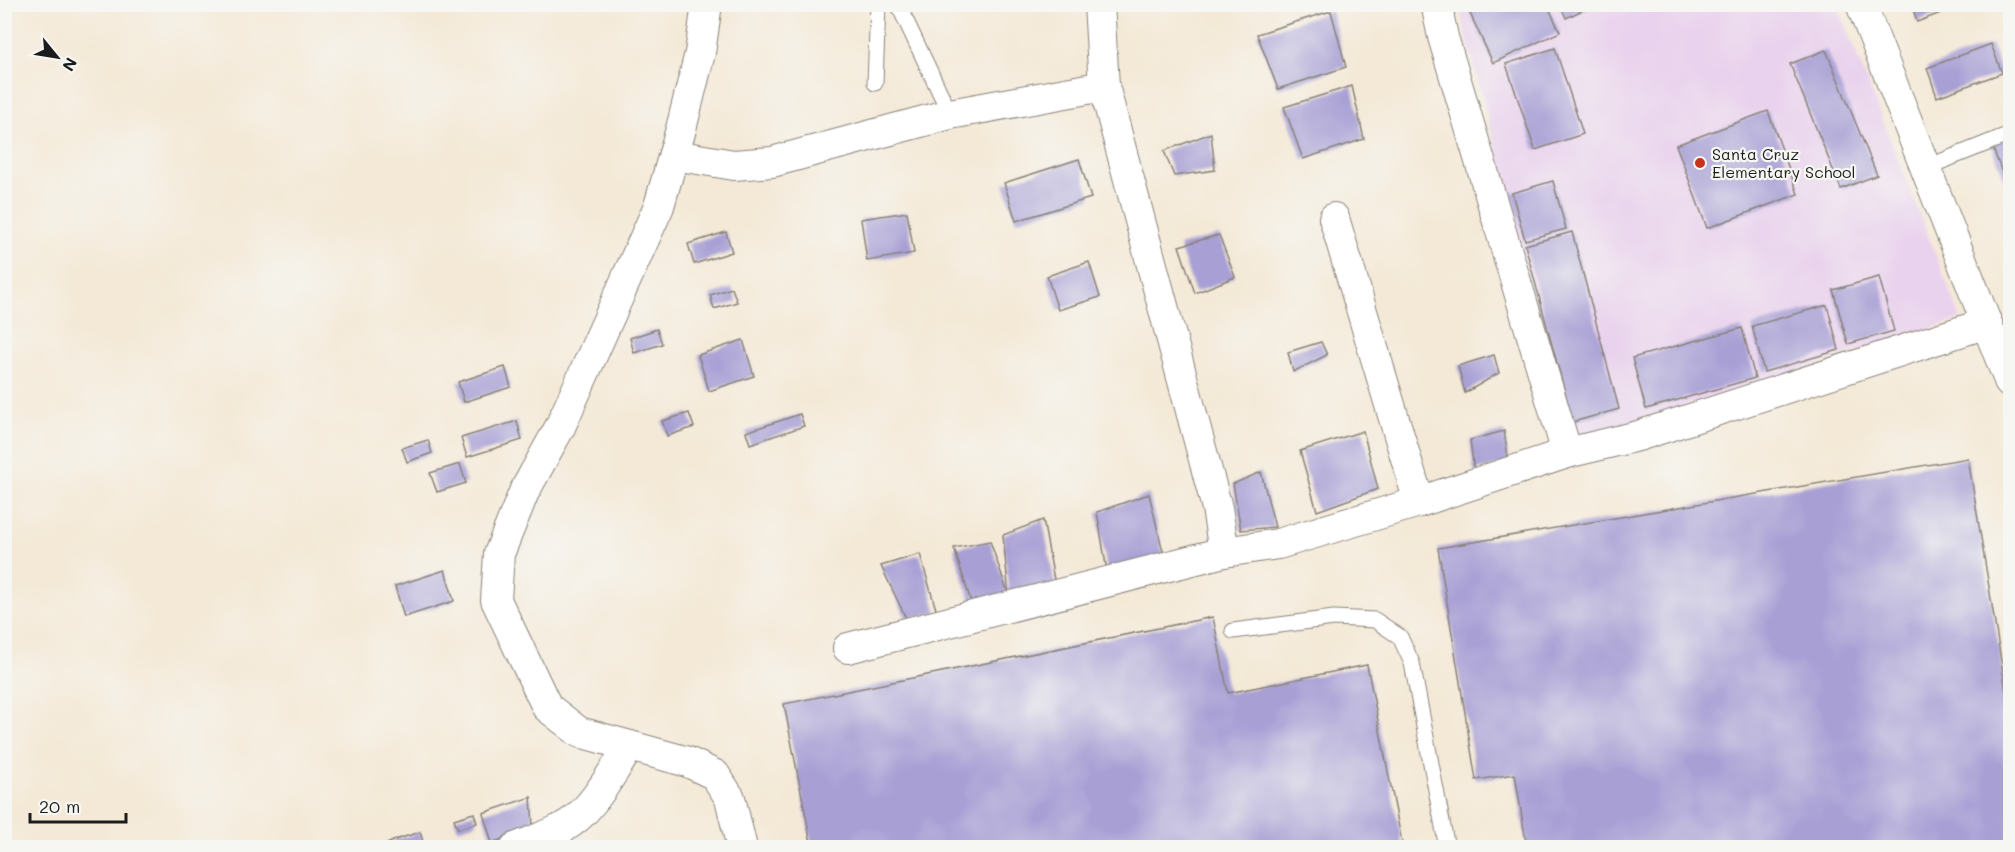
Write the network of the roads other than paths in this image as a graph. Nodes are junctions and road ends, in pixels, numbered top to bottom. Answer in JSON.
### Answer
{"nodes":[{"id":1,"x":707,"y":4,"type":"edge"},
{"id":2,"x":878,"y":4,"type":"edge"},
{"id":3,"x":898,"y":4,"type":"edge"},
{"id":4,"x":1099,"y":4,"type":"edge"},
{"id":5,"x":1442,"y":4,"type":"edge"},
{"id":6,"x":1861,"y":4,"type":"edge"},
{"id":7,"x":875,"y":83,"type":"dead end"},
{"id":8,"x":1104,"y":86,"type":"junction"},
{"id":9,"x":950,"y":114,"type":"junction"},
{"id":10,"x":2010,"y":134,"type":"edge"},
{"id":11,"x":674,"y":155,"type":"junction"},
{"id":12,"x":1925,"y":168,"type":"junction"},
{"id":13,"x":1334,"y":218,"type":"dead end"},
{"id":14,"x":1987,"y":323,"type":"junction"},
{"id":15,"x":2010,"y":383,"type":"edge"},
{"id":16,"x":1567,"y":453,"type":"junction"},
{"id":17,"x":1419,"y":502,"type":"junction"},
{"id":18,"x":1224,"y":552,"type":"junction"},
{"id":19,"x":1233,"y":631,"type":"dead end"},
{"id":20,"x":848,"y":648,"type":"dead end"},
{"id":21,"x":630,"y":746,"type":"junction"},
{"id":22,"x":515,"y":848,"type":"edge"},
{"id":23,"x":742,"y":848,"type":"edge"},
{"id":24,"x":1447,"y":848,"type":"edge"}],
"edges":[{"from":1,"to":11,"type":"street"},
{"from":2,"to":7,"type":"lane"},
{"from":3,"to":9,"type":"lane"},
{"from":4,"to":8,"type":"street"},
{"from":5,"to":16,"type":"street"},
{"from":6,"to":12,"type":"street"},
{"from":8,"to":9,"type":"street"},
{"from":8,"to":18,"type":"street"},
{"from":9,"to":11,"type":"street"},
{"from":10,"to":12,"type":"lane"},
{"from":11,"to":21,"type":"street"},
{"from":12,"to":14,"type":"street"},
{"from":13,"to":17,"type":"street"},
{"from":14,"to":15,"type":"street"},
{"from":14,"to":16,"type":"street"},
{"from":16,"to":17,"type":"street"},
{"from":17,"to":18,"type":"street"},
{"from":18,"to":20,"type":"street"},
{"from":19,"to":24,"type":"lane"},
{"from":21,"to":22,"type":"street"},
{"from":21,"to":23,"type":"street"}]}
